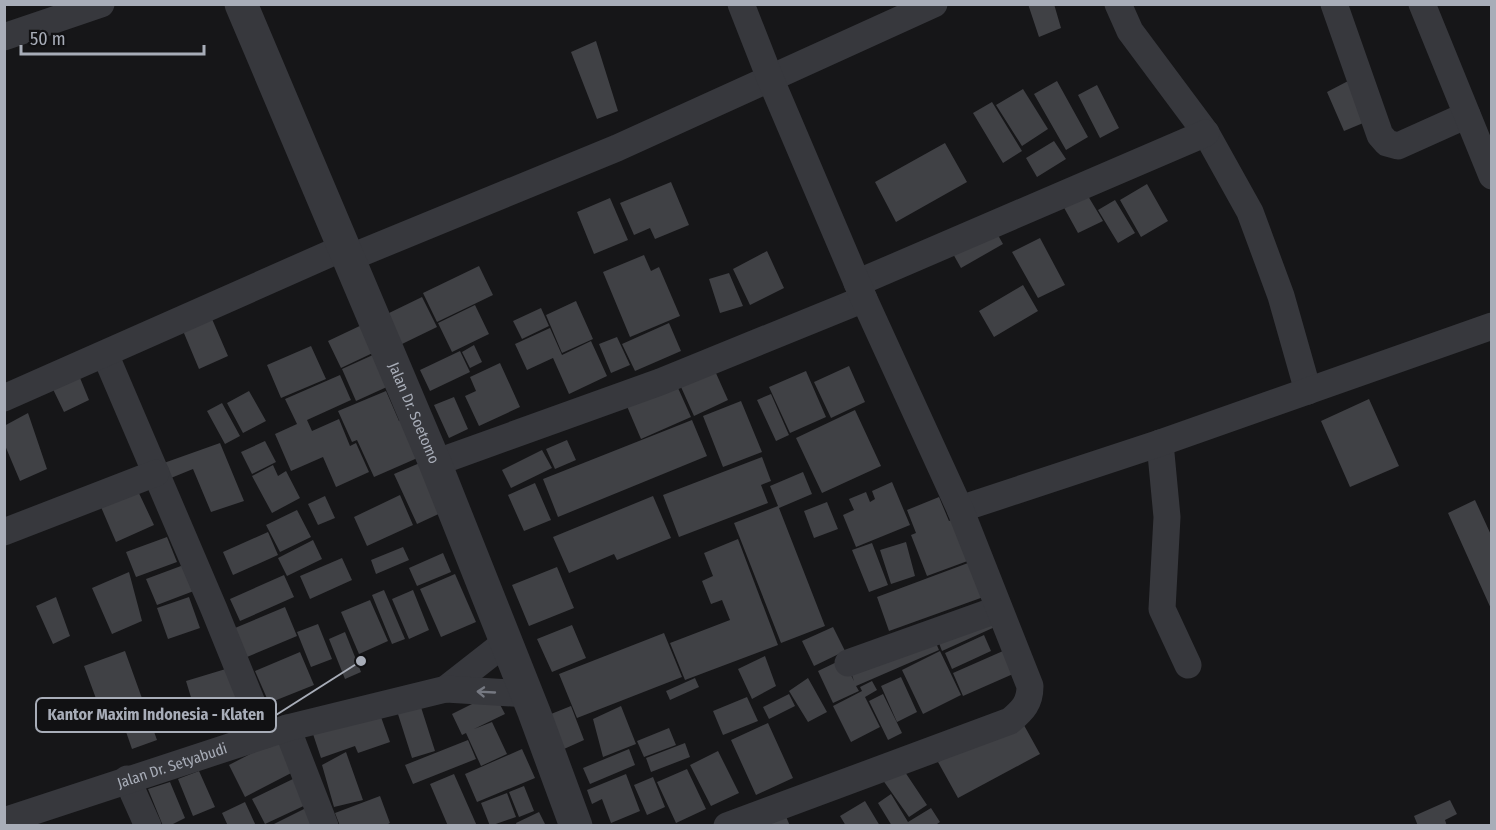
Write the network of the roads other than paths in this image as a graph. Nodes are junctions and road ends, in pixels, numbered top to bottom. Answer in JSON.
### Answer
{"nodes":[{"id":1,"x":101,"y":4,"type":"edge"},
{"id":2,"x":241,"y":4,"type":"edge"},
{"id":3,"x":741,"y":4,"type":"edge"},
{"id":4,"x":934,"y":4,"type":"edge"},
{"id":5,"x":1118,"y":4,"type":"edge"},
{"id":6,"x":1334,"y":4,"type":"edge"},
{"id":7,"x":1422,"y":4,"type":"edge"},
{"id":8,"x":4,"y":37,"type":"edge"},
{"id":9,"x":770,"y":78,"type":"junction"},
{"id":10,"x":1467,"y":115,"type":"junction"},
{"id":11,"x":1206,"y":133,"type":"junction"},
{"id":12,"x":1491,"y":176,"type":"edge"},
{"id":13,"x":347,"y":253,"type":"junction"},
{"id":14,"x":861,"y":291,"type":"junction"},
{"id":15,"x":1491,"y":326,"type":"edge"},
{"id":16,"x":105,"y":354,"type":"junction"},
{"id":17,"x":1308,"y":391,"type":"junction"},
{"id":18,"x":4,"y":398,"type":"edge"},
{"id":19,"x":1160,"y":443,"type":"junction"},
{"id":20,"x":435,"y":463,"type":"junction"},
{"id":21,"x":156,"y":473,"type":"junction"},
{"id":22,"x":960,"y":509,"type":"junction"},
{"id":23,"x":4,"y":532,"type":"edge"},
{"id":24,"x":999,"y":609,"type":"junction"},
{"id":25,"x":506,"y":642,"type":"junction"},
{"id":26,"x":848,"y":663,"type":"dead end"},
{"id":27,"x":1188,"y":666,"type":"dead end"},
{"id":28,"x":446,"y":689,"type":"junction"},
{"id":29,"x":527,"y":694,"type":"junction"},
{"id":30,"x":276,"y":732,"type":"junction"},
{"id":31,"x":127,"y":779,"type":"junction"},
{"id":32,"x":8,"y":811,"type":"edge"},
{"id":33,"x":148,"y":825,"type":"edge"},
{"id":34,"x":325,"y":825,"type":"edge"},
{"id":35,"x":576,"y":825,"type":"edge"},
{"id":36,"x":728,"y":825,"type":"edge"}],
"edges":[{"from":1,"to":8,"type":"street"},
{"from":2,"to":13,"type":"street","name":"Jalan Dr. Soetomo"},
{"from":3,"to":9,"type":"street"},
{"from":4,"to":9,"type":"street"},
{"from":5,"to":11,"type":"street"},
{"from":6,"to":10,"type":"street"},
{"from":7,"to":10,"type":"street"},
{"from":9,"to":13,"type":"street"},
{"from":9,"to":14,"type":"street"},
{"from":10,"to":12,"type":"street"},
{"from":11,"to":14,"type":"street"},
{"from":11,"to":17,"type":"street"},
{"from":13,"to":16,"type":"street"},
{"from":13,"to":20,"type":"street","name":"Jalan Dr. Soetomo"},
{"from":14,"to":20,"type":"street"},
{"from":14,"to":22,"type":"street"},
{"from":15,"to":17,"type":"street"},
{"from":16,"to":18,"type":"street"},
{"from":16,"to":21,"type":"street"},
{"from":17,"to":19,"type":"street"},
{"from":19,"to":22,"type":"street"},
{"from":19,"to":27,"type":"street"},
{"from":20,"to":25,"type":"street","name":"Jalan Dr. Soetomo"},
{"from":21,"to":23,"type":"street"},
{"from":21,"to":30,"type":"street"},
{"from":22,"to":24,"type":"street"},
{"from":24,"to":26,"type":"street"},
{"from":24,"to":36,"type":"street"},
{"from":25,"to":28,"type":"street","name":"Jalan Dr. Setyabudi"},
{"from":25,"to":29,"type":"street","name":"Jalan Dr. Soetomo"},
{"from":29,"to":28,"type":"street","name":"Jalan Dr. Setyabudi","one_way":true},
{"from":28,"to":30,"type":"street","name":"Jalan Dr. Setyabudi"},
{"from":29,"to":35,"type":"street","name":"Jalan Dr. Soetomo"},
{"from":30,"to":31,"type":"street","name":"Jalan Dr. Setyabudi"},
{"from":30,"to":34,"type":"street"},
{"from":31,"to":32,"type":"street","name":"Jalan Dr. Setyabudi"},
{"from":31,"to":33,"type":"street"}]}
